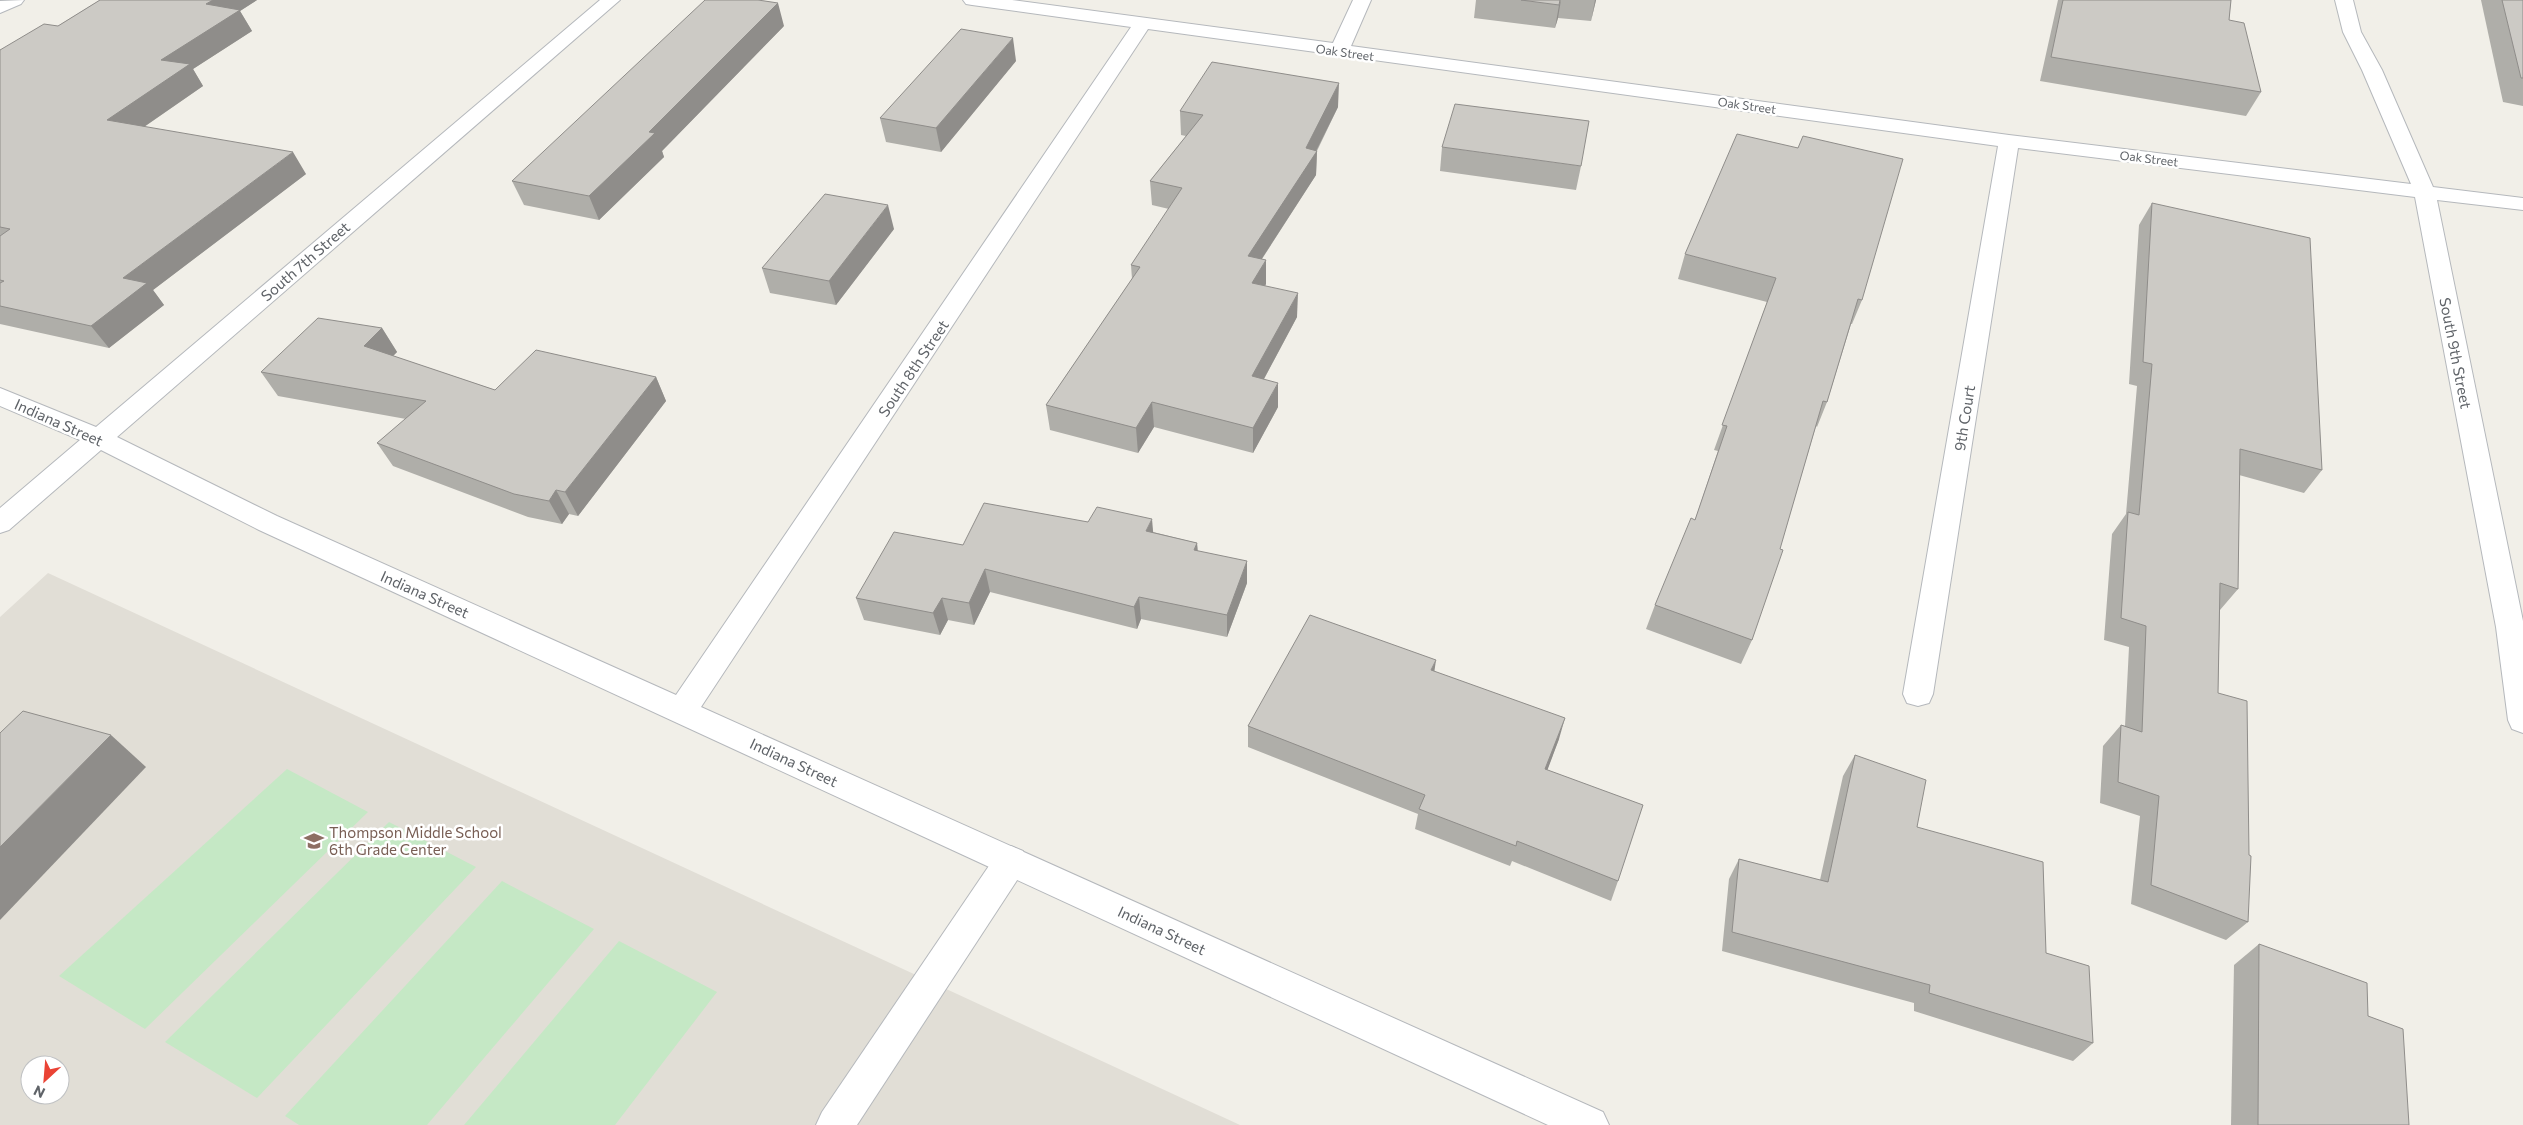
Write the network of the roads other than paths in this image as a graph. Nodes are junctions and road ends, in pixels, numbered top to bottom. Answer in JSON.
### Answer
{"nodes":[{"id":1,"x":15,"y":0,"type":"edge"},
{"id":2,"x":611,"y":0,"type":"edge"},
{"id":3,"x":972,"y":0,"type":"edge"},
{"id":4,"x":1362,"y":0,"type":"edge"},
{"id":5,"x":2344,"y":0,"type":"edge"},
{"id":6,"x":0,"y":8,"type":"edge"},
{"id":7,"x":1142,"y":24,"type":"junction"},
{"id":8,"x":1340,"y":51,"type":"junction"},
{"id":9,"x":2009,"y":140,"type":"junction"},
{"id":10,"x":2424,"y":192,"type":"junction"},
{"id":11,"x":2523,"y":204,"type":"edge"},
{"id":12,"x":0,"y":396,"type":"edge"},
{"id":13,"x":98,"y":438,"type":"junction"},
{"id":14,"x":0,"y":523,"type":"edge"},
{"id":15,"x":1918,"y":694,"type":"dead end"},
{"id":16,"x":682,"y":711,"type":"junction"},
{"id":17,"x":2523,"y":720,"type":"edge"},
{"id":18,"x":1011,"y":861,"type":"junction"},
{"id":19,"x":835,"y":1125,"type":"edge"},
{"id":20,"x":1590,"y":1125,"type":"edge"}],
"edges":[{"from":1,"to":6,"type":"street"},
{"from":2,"to":13,"type":"street","name":"South 7th Street"},
{"from":3,"to":7,"type":"street","name":"Oak Street"},
{"from":4,"to":8,"type":"street"},
{"from":5,"to":10,"type":"street","name":"South 9th Street"},
{"from":7,"to":8,"type":"street","name":"Oak Street"},
{"from":7,"to":16,"type":"street","name":"South 8th Street"},
{"from":8,"to":9,"type":"street","name":"Oak Street"},
{"from":9,"to":10,"type":"street","name":"Oak Street"},
{"from":9,"to":15,"type":"street","name":"9th Court"},
{"from":10,"to":11,"type":"street","name":"Oak Street"},
{"from":10,"to":17,"type":"street","name":"South 9th Street"},
{"from":12,"to":13,"type":"street","name":"Indiana Street"},
{"from":13,"to":14,"type":"street","name":"South 7th Street"},
{"from":13,"to":16,"type":"street","name":"Indiana Street"},
{"from":16,"to":18,"type":"street","name":"Indiana Street"},
{"from":18,"to":19,"type":"street"},
{"from":18,"to":20,"type":"street","name":"Indiana Street"}]}
